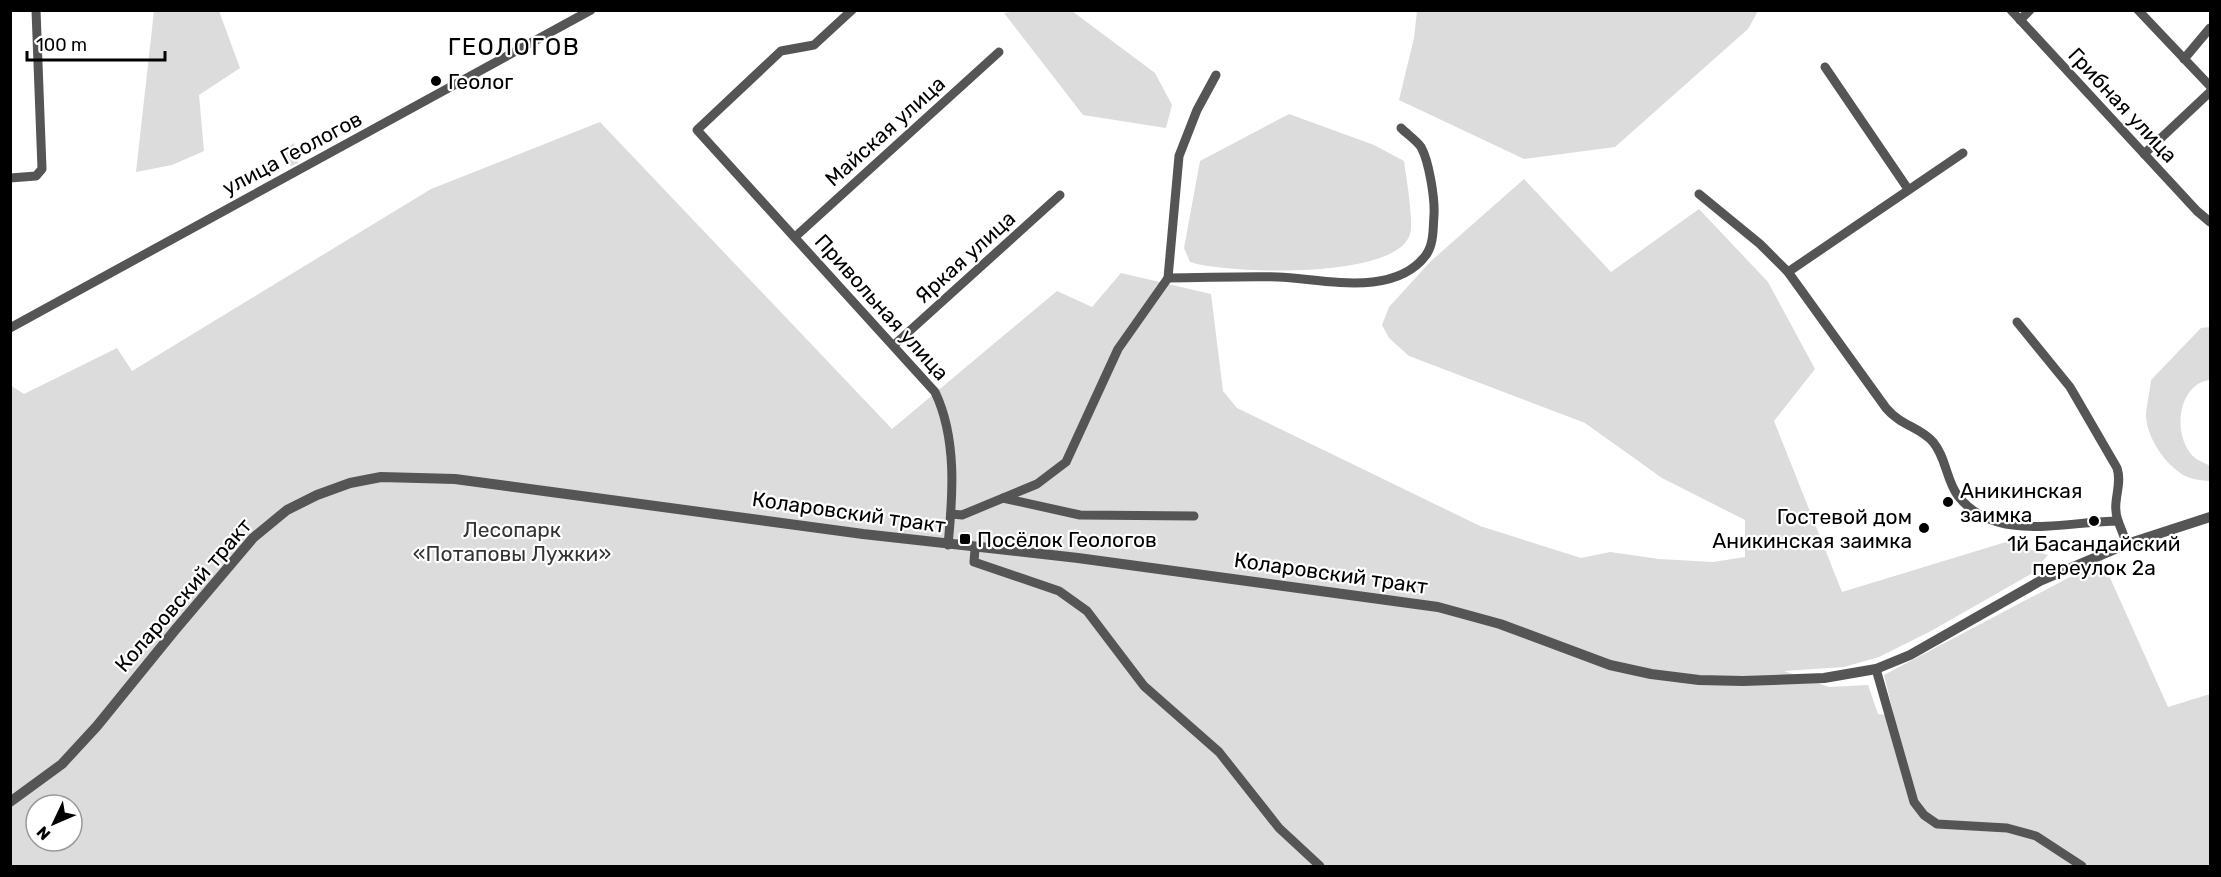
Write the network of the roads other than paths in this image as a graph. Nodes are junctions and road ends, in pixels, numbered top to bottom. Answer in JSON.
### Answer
{"nodes":[{"id":1,"x":36,"y":10,"type":"edge"},
{"id":2,"x":591,"y":10,"type":"edge"},
{"id":3,"x":852,"y":10,"type":"edge"},
{"id":4,"x":2011,"y":10,"type":"edge"},
{"id":5,"x":2030,"y":10,"type":"edge"},
{"id":6,"x":2138,"y":10,"type":"edge"},
{"id":7,"x":2020,"y":20,"type":"junction"},
{"id":8,"x":2211,"y":28,"type":"edge"},
{"id":9,"x":999,"y":52,"type":"dead end"},
{"id":10,"x":2184,"y":59,"type":"junction"},
{"id":11,"x":1825,"y":67,"type":"dead end"},
{"id":12,"x":1216,"y":75,"type":"dead end"},
{"id":13,"x":2211,"y":86,"type":"edge"},
{"id":14,"x":2211,"y":92,"type":"edge"},
{"id":15,"x":1401,"y":128,"type":"dead end"},
{"id":16,"x":1963,"y":153,"type":"dead end"},
{"id":17,"x":2144,"y":154,"type":"junction"},
{"id":18,"x":10,"y":178,"type":"edge"},
{"id":19,"x":1908,"y":189,"type":"junction"},
{"id":20,"x":1699,"y":194,"type":"dead end"},
{"id":21,"x":1060,"y":195,"type":"dead end"},
{"id":22,"x":2211,"y":222,"type":"edge"},
{"id":23,"x":795,"y":237,"type":"junction"},
{"id":24,"x":1788,"y":272,"type":"junction"},
{"id":25,"x":1168,"y":278,"type":"junction"},
{"id":26,"x":2017,"y":322,"type":"dead end"},
{"id":27,"x":10,"y":328,"type":"edge"},
{"id":28,"x":894,"y":345,"type":"junction"},
{"id":29,"x":1003,"y":498,"type":"junction"},
{"id":30,"x":951,"y":514,"type":"junction"},
{"id":31,"x":1194,"y":516,"type":"dead end"},
{"id":32,"x":2211,"y":517,"type":"edge"},
{"id":33,"x":2118,"y":521,"type":"junction"},
{"id":34,"x":2127,"y":544,"type":"junction"},
{"id":35,"x":948,"y":545,"type":"junction"},
{"id":36,"x":975,"y":549,"type":"junction"},
{"id":37,"x":1876,"y":669,"type":"junction"},
{"id":38,"x":10,"y":802,"type":"edge"},
{"id":39,"x":1320,"y":867,"type":"edge"},
{"id":40,"x":2082,"y":867,"type":"edge"}],
"edges":[{"from":1,"to":18,"type":"street"},
{"from":2,"to":27,"type":"street","name":"улица Геологов"},
{"from":3,"to":23,"type":"street","name":"Привольная улица"},
{"from":4,"to":7,"type":"street","name":"Грибная улица"},
{"from":5,"to":7,"type":"street"},
{"from":6,"to":10,"type":"street"},
{"from":7,"to":17,"type":"street","name":"Грибная улица"},
{"from":8,"to":10,"type":"street"},
{"from":9,"to":23,"type":"street","name":"Майская улица"},
{"from":10,"to":13,"type":"street"},
{"from":11,"to":19,"type":"street"},
{"from":12,"to":25,"type":"street"},
{"from":14,"to":17,"type":"street"},
{"from":15,"to":25,"type":"street"},
{"from":16,"to":19,"type":"street"},
{"from":17,"to":22,"type":"street","name":"Грибная улица"},
{"from":19,"to":24,"type":"street"},
{"from":20,"to":24,"type":"street"},
{"from":21,"to":28,"type":"street","name":"Яркая улица"},
{"from":23,"to":28,"type":"street","name":"Привольная улица"},
{"from":24,"to":33,"type":"street"},
{"from":25,"to":29,"type":"street"},
{"from":26,"to":33,"type":"street"},
{"from":28,"to":30,"type":"street","name":"Привольная улица"},
{"from":29,"to":30,"type":"street"},
{"from":29,"to":31,"type":"street"},
{"from":30,"to":35,"type":"street","name":"Привольная улица"},
{"from":32,"to":34,"type":"street","name":"Коларовский тракт"},
{"from":33,"to":34,"type":"street"},
{"from":34,"to":37,"type":"street","name":"Коларовский тракт"},
{"from":35,"to":36,"type":"street","name":"Коларовский тракт"},
{"from":35,"to":38,"type":"street","name":"Коларовский тракт"},
{"from":36,"to":37,"type":"street","name":"Коларовский тракт"},
{"from":36,"to":39,"type":"street"},
{"from":37,"to":40,"type":"street"}]}
